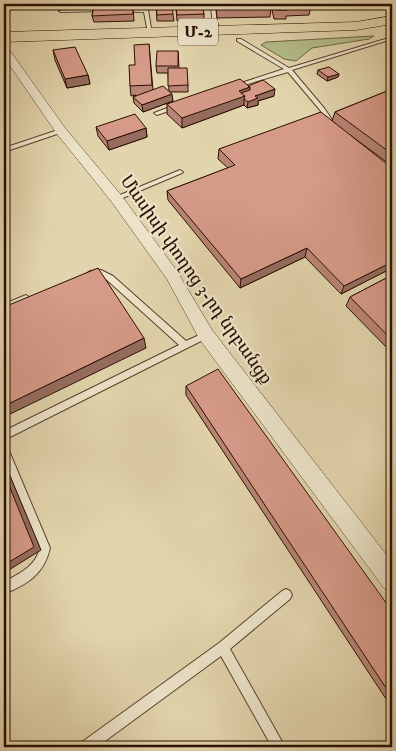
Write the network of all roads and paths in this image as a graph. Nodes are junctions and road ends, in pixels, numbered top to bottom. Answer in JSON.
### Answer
{"nodes":[{"id":1,"x":113,"y":4,"type":"edge"},
{"id":2,"x":217,"y":4,"type":"edge"},
{"id":3,"x":114,"y":10,"type":"junction"},
{"id":4,"x":61,"y":11,"type":"dead end"},
{"id":5,"x":392,"y":20,"type":"edge"},
{"id":6,"x":392,"y":29,"type":"edge"},
{"id":7,"x":219,"y":31,"type":"junction"},
{"id":8,"x":150,"y":33,"type":"junction"},
{"id":9,"x":4,"y":37,"type":"edge"},
{"id":10,"x":392,"y":38,"type":"edge"},
{"id":11,"x":240,"y":40,"type":"junction"},
{"id":12,"x":4,"y":44,"type":"edge"},
{"id":13,"x":4,"y":50,"type":"edge"},
{"id":14,"x":289,"y":70,"type":"junction"},
{"id":15,"x":230,"y":87,"type":"edge"},
{"id":16,"x":184,"y":103,"type":"edge"},
{"id":17,"x":157,"y":113,"type":"dead end"},
{"id":18,"x":61,"y":131,"type":"junction"},
{"id":19,"x":341,"y":132,"type":"edge"},
{"id":20,"x":4,"y":150,"type":"edge"},
{"id":21,"x":180,"y":172,"type":"dead end"},
{"id":22,"x":116,"y":198,"type":"junction"},
{"id":23,"x":78,"y":277,"type":"edge"},
{"id":24,"x":32,"y":296,"type":"edge"},
{"id":25,"x":4,"y":307,"type":"edge"},
{"id":26,"x":206,"y":335,"type":"junction"},
{"id":27,"x":185,"y":345,"type":"junction"},
{"id":28,"x":4,"y":436,"type":"edge"},
{"id":29,"x":4,"y":449,"type":"edge"},
{"id":30,"x":392,"y":580,"type":"edge"},
{"id":31,"x":4,"y":588,"type":"edge"},
{"id":32,"x":286,"y":595,"type":"dead end"},
{"id":33,"x":223,"y":647,"type":"junction"},
{"id":34,"x":87,"y":747,"type":"edge"},
{"id":35,"x":279,"y":747,"type":"edge"}],
"edges":[{"from":1,"to":3,"type":"lane"},
{"from":2,"to":7,"type":"lane"},
{"from":3,"to":4,"type":"lane"},
{"from":3,"to":8,"type":"lane"},
{"from":5,"to":7,"type":"main road","number":"Մ-2"},
{"from":6,"to":11,"type":"main road","number":"Մ-2"},
{"from":7,"to":8,"type":"main road","number":"Մ-2"},
{"from":8,"to":9,"type":"main road","number":"Մ-2"},
{"from":10,"to":14,"type":"lane"},
{"from":11,"to":12,"type":"main road","number":"Մ-2"},
{"from":11,"to":14,"type":"lane"},
{"from":13,"to":18,"type":"street","name":"Մասիսի փողոց 3-րդ նրբանցք"},
{"from":14,"to":15,"type":"lane"},
{"from":14,"to":19,"type":"lane"},
{"from":16,"to":17,"type":"lane"},
{"from":18,"to":20,"type":"lane"},
{"from":18,"to":22,"type":"street","name":"Մասիսի փողոց 3-րդ նրբանցք"},
{"from":21,"to":22,"type":"lane"},
{"from":22,"to":26,"type":"street","name":"Մասիսի փողոց 3-րդ նրբանցք"},
{"from":23,"to":27,"type":"lane"},
{"from":24,"to":25,"type":"lane"},
{"from":26,"to":27,"type":"lane"},
{"from":26,"to":30,"type":"street","name":"Մասիսի փողոց 3-րդ նրբանցք"},
{"from":27,"to":28,"type":"lane"},
{"from":29,"to":31,"type":"lane"},
{"from":32,"to":33,"type":"lane"},
{"from":33,"to":34,"type":"lane"},
{"from":33,"to":35,"type":"lane"}]}
